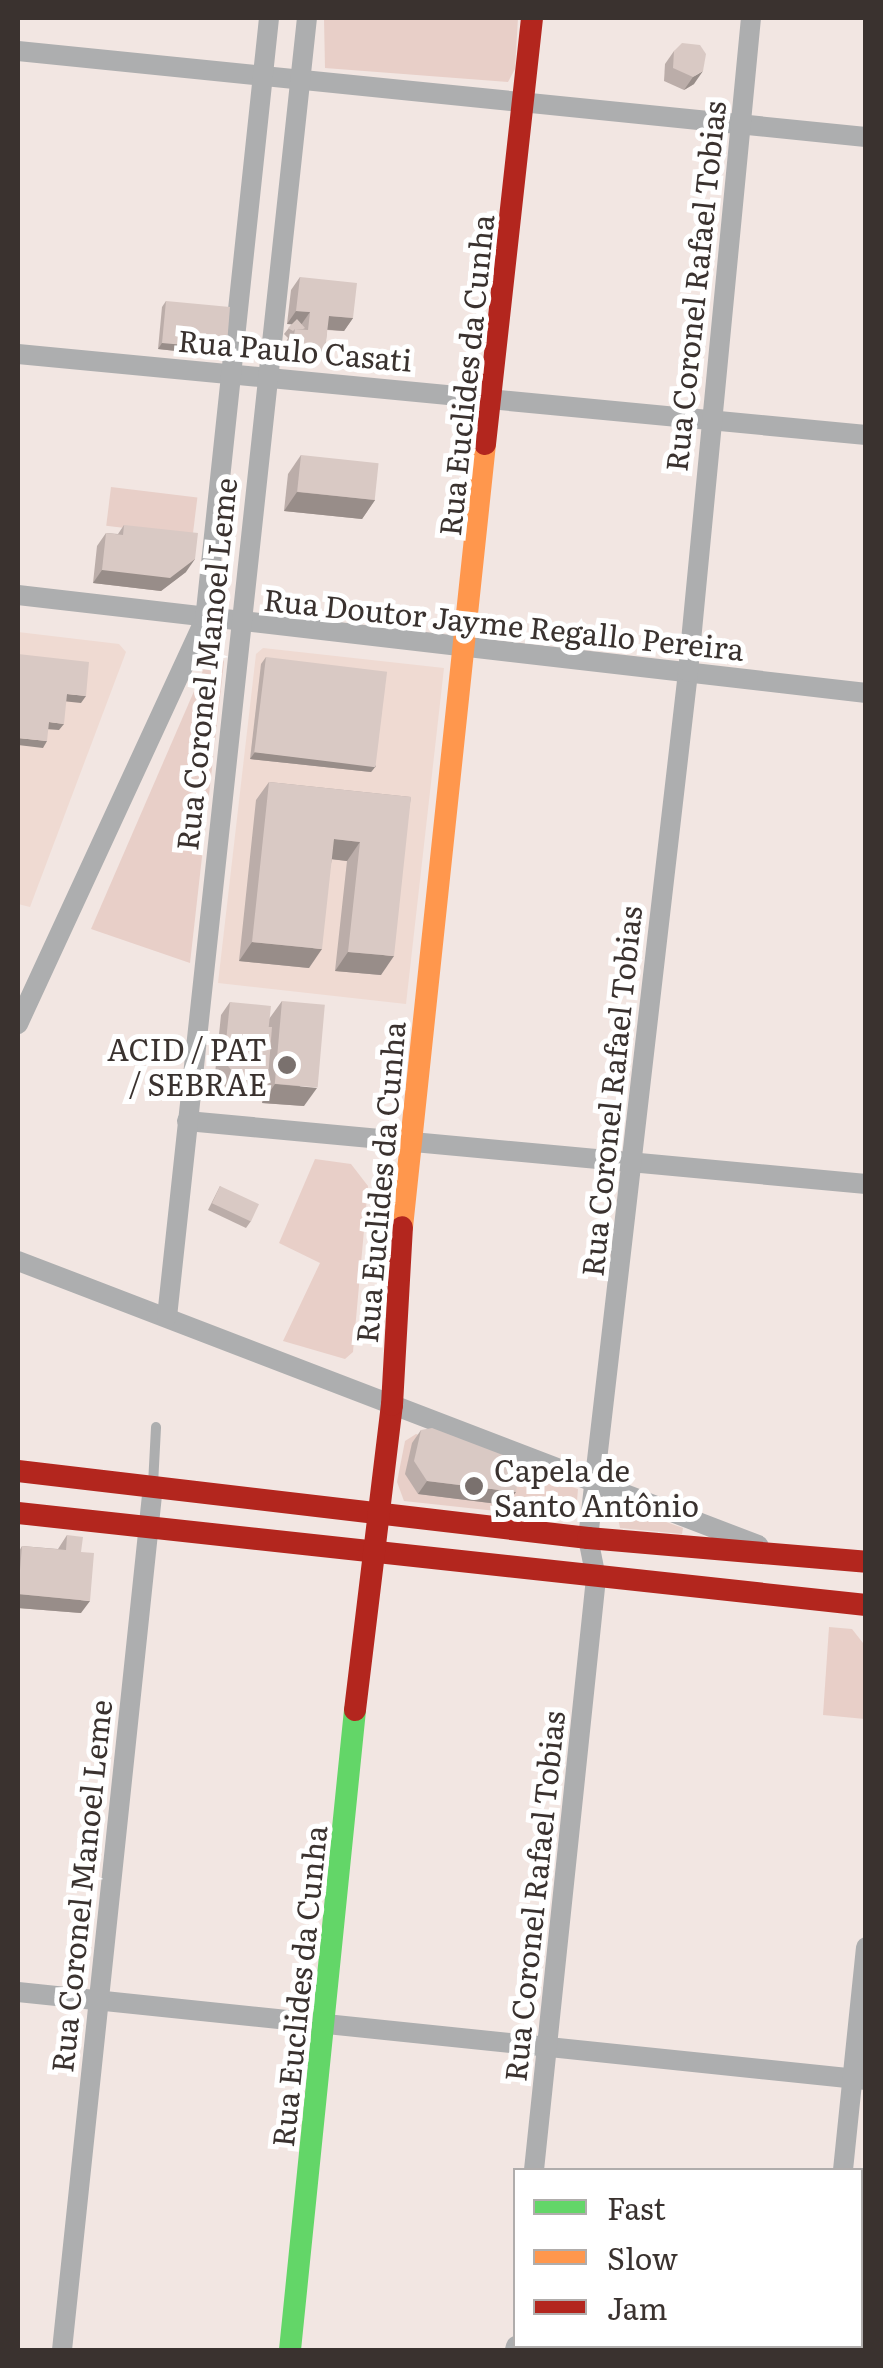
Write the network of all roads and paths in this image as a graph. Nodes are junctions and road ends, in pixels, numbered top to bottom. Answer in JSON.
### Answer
{"nodes":[{"id":1,"x":269,"y":18,"type":"edge"},
{"id":2,"x":306,"y":18,"type":"edge"},
{"id":3,"x":532,"y":18,"type":"edge"},
{"id":4,"x":751,"y":18,"type":"edge"},
{"id":5,"x":18,"y":51,"type":"edge"},
{"id":6,"x":263,"y":78,"type":"junction"},
{"id":7,"x":300,"y":81,"type":"junction"},
{"id":8,"x":524,"y":102,"type":"junction"},
{"id":9,"x":741,"y":124,"type":"junction"},
{"id":10,"x":866,"y":137,"type":"edge"},
{"id":11,"x":18,"y":354,"type":"edge"},
{"id":12,"x":233,"y":373,"type":"junction"},
{"id":13,"x":264,"y":375,"type":"junction"},
{"id":14,"x":494,"y":398,"type":"junction"},
{"id":15,"x":709,"y":420,"type":"junction"},
{"id":16,"x":866,"y":435,"type":"edge"},
{"id":17,"x":18,"y":595,"type":"edge"},
{"id":18,"x":205,"y":620,"type":"junction"},
{"id":19,"x":241,"y":625,"type":"junction"},
{"id":20,"x":464,"y":650,"type":"junction"},
{"id":21,"x":688,"y":672,"type":"junction"},
{"id":22,"x":866,"y":692,"type":"edge"},
{"id":23,"x":18,"y":1024,"type":"edge"},
{"id":24,"x":186,"y":1121,"type":"junction"},
{"id":25,"x":407,"y":1141,"type":"junction"},
{"id":26,"x":630,"y":1163,"type":"junction"},
{"id":27,"x":866,"y":1184,"type":"edge"},
{"id":28,"x":18,"y":1261,"type":"edge"},
{"id":29,"x":167,"y":1316,"type":"junction"},
{"id":30,"x":392,"y":1405,"type":"junction"},
{"id":31,"x":156,"y":1428,"type":"dead end"},
{"id":32,"x":18,"y":1472,"type":"edge"},
{"id":33,"x":597,"y":1484,"type":"junction"},
{"id":34,"x":153,"y":1486,"type":"junction"},
{"id":35,"x":18,"y":1513,"type":"edge"},
{"id":36,"x":380,"y":1515,"type":"junction"},
{"id":37,"x":150,"y":1529,"type":"junction"},
{"id":38,"x":588,"y":1538,"type":"junction"},
{"id":39,"x":371,"y":1553,"type":"junction"},
{"id":40,"x":785,"y":1555,"type":"junction"},
{"id":41,"x":866,"y":1562,"type":"edge"},
{"id":42,"x":596,"y":1578,"type":"junction"},
{"id":43,"x":866,"y":1605,"type":"edge"},
{"id":44,"x":866,"y":1947,"type":"edge"},
{"id":45,"x":18,"y":1992,"type":"edge"},
{"id":46,"x":96,"y":1999,"type":"junction"},
{"id":47,"x":325,"y":2023,"type":"junction"},
{"id":48,"x":548,"y":2046,"type":"junction"},
{"id":49,"x":858,"y":2078,"type":"edge"},
{"id":50,"x":534,"y":2168,"type":"edge"},
{"id":51,"x":844,"y":2168,"type":"edge"},
{"id":52,"x":62,"y":2350,"type":"edge"},
{"id":53,"x":290,"y":2350,"type":"edge"}],
"edges":[{"from":1,"to":6,"type":"street","name":"Rua Coronel Manoel Leme"},
{"from":2,"to":7,"type":"street","name":"Rua Coronel Manoel Leme"},
{"from":3,"to":8,"type":"street","name":"Rua Euclides da Cunha"},
{"from":4,"to":9,"type":"street","name":"Rua Coronel Rafael Tobias"},
{"from":5,"to":6,"type":"street"},
{"from":6,"to":7,"type":"street"},
{"from":6,"to":12,"type":"street","name":"Rua Coronel Manoel Leme"},
{"from":7,"to":8,"type":"street"},
{"from":7,"to":13,"type":"street","name":"Rua Coronel Manoel Leme"},
{"from":8,"to":9,"type":"street"},
{"from":8,"to":14,"type":"street","name":"Rua Euclides da Cunha"},
{"from":9,"to":10,"type":"street"},
{"from":9,"to":15,"type":"street","name":"Rua Coronel Rafael Tobias"},
{"from":11,"to":12,"type":"street","name":"Rua Paulo Casati"},
{"from":12,"to":13,"type":"street","name":"Rua Paulo Casati"},
{"from":12,"to":18,"type":"street","name":"Rua Coronel Manoel Leme"},
{"from":13,"to":14,"type":"street","name":"Rua Paulo Casati"},
{"from":13,"to":19,"type":"street","name":"Rua Coronel Manoel Leme"},
{"from":14,"to":15,"type":"street","name":"Rua Paulo Casati"},
{"from":14,"to":20,"type":"street","name":"Rua Euclides da Cunha"},
{"from":15,"to":16,"type":"street","name":"Rua Paulo Casati"},
{"from":15,"to":21,"type":"street","name":"Rua Coronel Rafael Tobias"},
{"from":17,"to":18,"type":"street","name":"Rua Doutor Jayme Regallo Pereira"},
{"from":18,"to":19,"type":"street","name":"Rua Doutor Jayme Regallo Pereira"},
{"from":18,"to":23,"type":"street","name":"Rua Coronel Manoel Leme"},
{"from":19,"to":20,"type":"street","name":"Rua Doutor Jayme Regallo Pereira"},
{"from":19,"to":24,"type":"street","name":"Rua Coronel Manoel Leme"},
{"from":20,"to":21,"type":"street","name":"Rua Doutor Jayme Regallo Pereira"},
{"from":20,"to":25,"type":"street","name":"Rua Euclides da Cunha"},
{"from":21,"to":22,"type":"street","name":"Rua Doutor Jayme Regallo Pereira"},
{"from":21,"to":26,"type":"street","name":"Rua Coronel Rafael Tobias"},
{"from":24,"to":25,"type":"street"},
{"from":24,"to":29,"type":"street","name":"Rua Coronel Manoel Leme"},
{"from":25,"to":26,"type":"street"},
{"from":25,"to":30,"type":"street","name":"Rua Euclides da Cunha"},
{"from":26,"to":27,"type":"street"},
{"from":26,"to":33,"type":"street","name":"Rua Coronel Rafael Tobias"},
{"from":28,"to":29,"type":"street"},
{"from":29,"to":30,"type":"street"},
{"from":30,"to":33,"type":"street"},
{"from":30,"to":36,"type":"street","name":"Rua Euclides da Cunha"},
{"from":31,"to":34,"type":"lane","name":"Rua Coronel Manoel Leme"},
{"from":32,"to":34,"type":"street"},
{"from":33,"to":38,"type":"street","name":"Rua Coronel Rafael Tobias"},
{"from":33,"to":40,"type":"street"},
{"from":34,"to":36,"type":"street"},
{"from":34,"to":37,"type":"street","name":"Rua Coronel Manoel Leme"},
{"from":35,"to":37,"type":"street"},
{"from":36,"to":38,"type":"street"},
{"from":36,"to":39,"type":"street","name":"Rua Euclides da Cunha"},
{"from":37,"to":39,"type":"street"},
{"from":37,"to":46,"type":"street","name":"Rua Coronel Manoel Leme"},
{"from":38,"to":40,"type":"street"},
{"from":38,"to":42,"type":"street","name":"Rua Coronel Rafael Tobias"},
{"from":39,"to":42,"type":"street"},
{"from":39,"to":47,"type":"street","name":"Rua Euclides da Cunha"},
{"from":40,"to":41,"type":"street"},
{"from":42,"to":43,"type":"street"},
{"from":42,"to":48,"type":"street","name":"Rua Coronel Rafael Tobias"},
{"from":44,"to":49,"type":"street"},
{"from":45,"to":46,"type":"street"},
{"from":46,"to":47,"type":"street"},
{"from":46,"to":52,"type":"street","name":"Rua Coronel Manoel Leme"},
{"from":47,"to":48,"type":"street"},
{"from":47,"to":53,"type":"street","name":"Rua Euclides da Cunha"},
{"from":48,"to":49,"type":"street"},
{"from":48,"to":50,"type":"street","name":"Rua Coronel Rafael Tobias"},
{"from":49,"to":51,"type":"street"}]}
